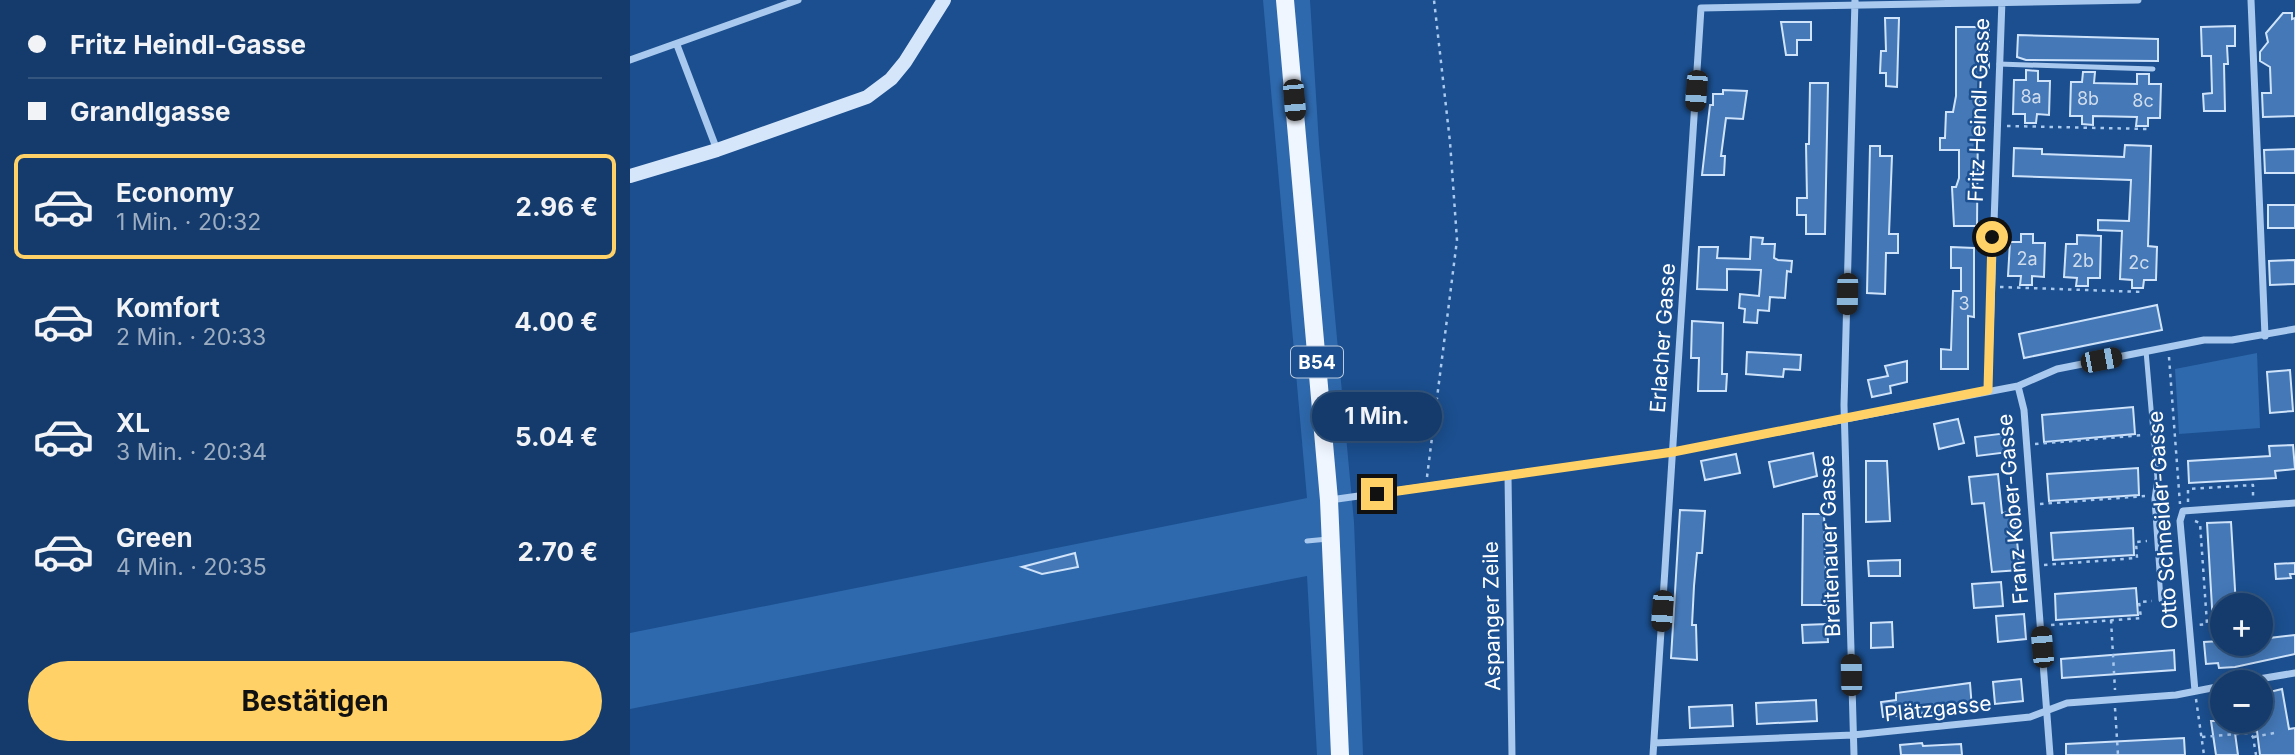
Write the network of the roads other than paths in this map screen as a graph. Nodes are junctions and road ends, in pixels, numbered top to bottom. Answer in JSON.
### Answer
{"nodes":[{"id":1,"x":798,"y":0,"type":"edge"},
{"id":2,"x":944,"y":0,"type":"edge"},
{"id":3,"x":1285,"y":0,"type":"edge"},
{"id":4,"x":2137,"y":0,"type":"edge"},
{"id":5,"x":2251,"y":0,"type":"edge"},
{"id":6,"x":2002,"y":2,"type":"edge"},
{"id":7,"x":1855,"y":3,"type":"edge"},
{"id":8,"x":677,"y":45,"type":"junction"},
{"id":9,"x":630,"y":60,"type":"edge"},
{"id":10,"x":1998,"y":64,"type":"junction"},
{"id":11,"x":2153,"y":69,"type":"dead end"},
{"id":12,"x":717,"y":150,"type":"junction"},
{"id":13,"x":630,"y":176,"type":"edge"},
{"id":14,"x":2295,"y":329,"type":"edge"},
{"id":15,"x":2265,"y":336,"type":"junction"},
{"id":16,"x":2146,"y":351,"type":"junction"},
{"id":17,"x":2018,"y":386,"type":"junction"},
{"id":18,"x":1988,"y":390,"type":"junction"},
{"id":19,"x":1844,"y":418,"type":"junction"},
{"id":20,"x":1673,"y":452,"type":"junction"},
{"id":21,"x":1507,"y":476,"type":"junction"},
{"id":22,"x":1329,"y":500,"type":"junction"},
{"id":23,"x":2295,"y":503,"type":"edge"},
{"id":24,"x":1331,"y":539,"type":"junction"},
{"id":25,"x":1307,"y":541,"type":"dead end"},
{"id":26,"x":2161,"y":600,"type":"road end"},
{"id":27,"x":2295,"y":673,"type":"edge"},
{"id":28,"x":2273,"y":677,"type":"edge"},
{"id":29,"x":2210,"y":688,"type":"edge"},
{"id":30,"x":2195,"y":691,"type":"junction"},
{"id":31,"x":2047,"y":710,"type":"junction"},
{"id":32,"x":1853,"y":735,"type":"junction"},
{"id":33,"x":1654,"y":743,"type":"junction"},
{"id":34,"x":1340,"y":755,"type":"edge"},
{"id":35,"x":1512,"y":755,"type":"edge"},
{"id":36,"x":1653,"y":755,"type":"edge"},
{"id":37,"x":1854,"y":755,"type":"edge"},
{"id":38,"x":2050,"y":755,"type":"edge"}],
"edges":[{"from":1,"to":8,"type":"street"},
{"from":2,"to":12,"type":"main road"},
{"from":3,"to":22,"type":"main road","number":"B54"},
{"from":4,"to":6,"type":"street"},
{"from":5,"to":15,"type":"street"},
{"from":6,"to":7,"type":"street"},
{"from":6,"to":10,"type":"street","name":"Fritz Heindl-Gasse"},
{"from":7,"to":19,"type":"street","name":"Breitenauer Gasse"},
{"from":7,"to":20,"type":"street","name":"Erlacher Gasse"},
{"from":8,"to":9,"type":"street"},
{"from":8,"to":12,"type":"street"},
{"from":10,"to":11,"type":"lane"},
{"from":10,"to":18,"type":"street","name":"Fritz Heindl-Gasse"},
{"from":12,"to":13,"type":"main road"},
{"from":14,"to":15,"type":"street"},
{"from":15,"to":16,"type":"street"},
{"from":16,"to":17,"type":"street"},
{"from":16,"to":26,"type":"lane"},
{"from":17,"to":18,"type":"street"},
{"from":17,"to":31,"type":"street","name":"Franz Kober-Gasse"},
{"from":18,"to":19,"type":"street"},
{"from":19,"to":20,"type":"street"},
{"from":19,"to":32,"type":"street","name":"Breitenauer Gasse"},
{"from":20,"to":21,"type":"street"},
{"from":20,"to":33,"type":"street","name":"Erlacher Gasse"},
{"from":21,"to":22,"type":"street"},
{"from":21,"to":35,"type":"street","name":"Aspanger Zeile"},
{"from":22,"to":24,"type":"main road","number":"B54"},
{"from":23,"to":30,"type":"street","name":"Otto Schneider-Gasse"},
{"from":24,"to":25,"type":"lane"},
{"from":24,"to":34,"type":"main road","number":"B54"},
{"from":27,"to":28,"type":"street"},
{"from":29,"to":30,"type":"street","name":"Plätzgasse"},
{"from":30,"to":31,"type":"street","name":"Plätzgasse"},
{"from":31,"to":32,"type":"street","name":"Plätzgasse"},
{"from":31,"to":38,"type":"street","name":"Franz Kober-Gasse"},
{"from":32,"to":33,"type":"street","name":"Plätzgasse"},
{"from":32,"to":37,"type":"street","name":"Breitenauer Gasse"},
{"from":33,"to":36,"type":"street","name":"Erlacher Gasse"}]}
